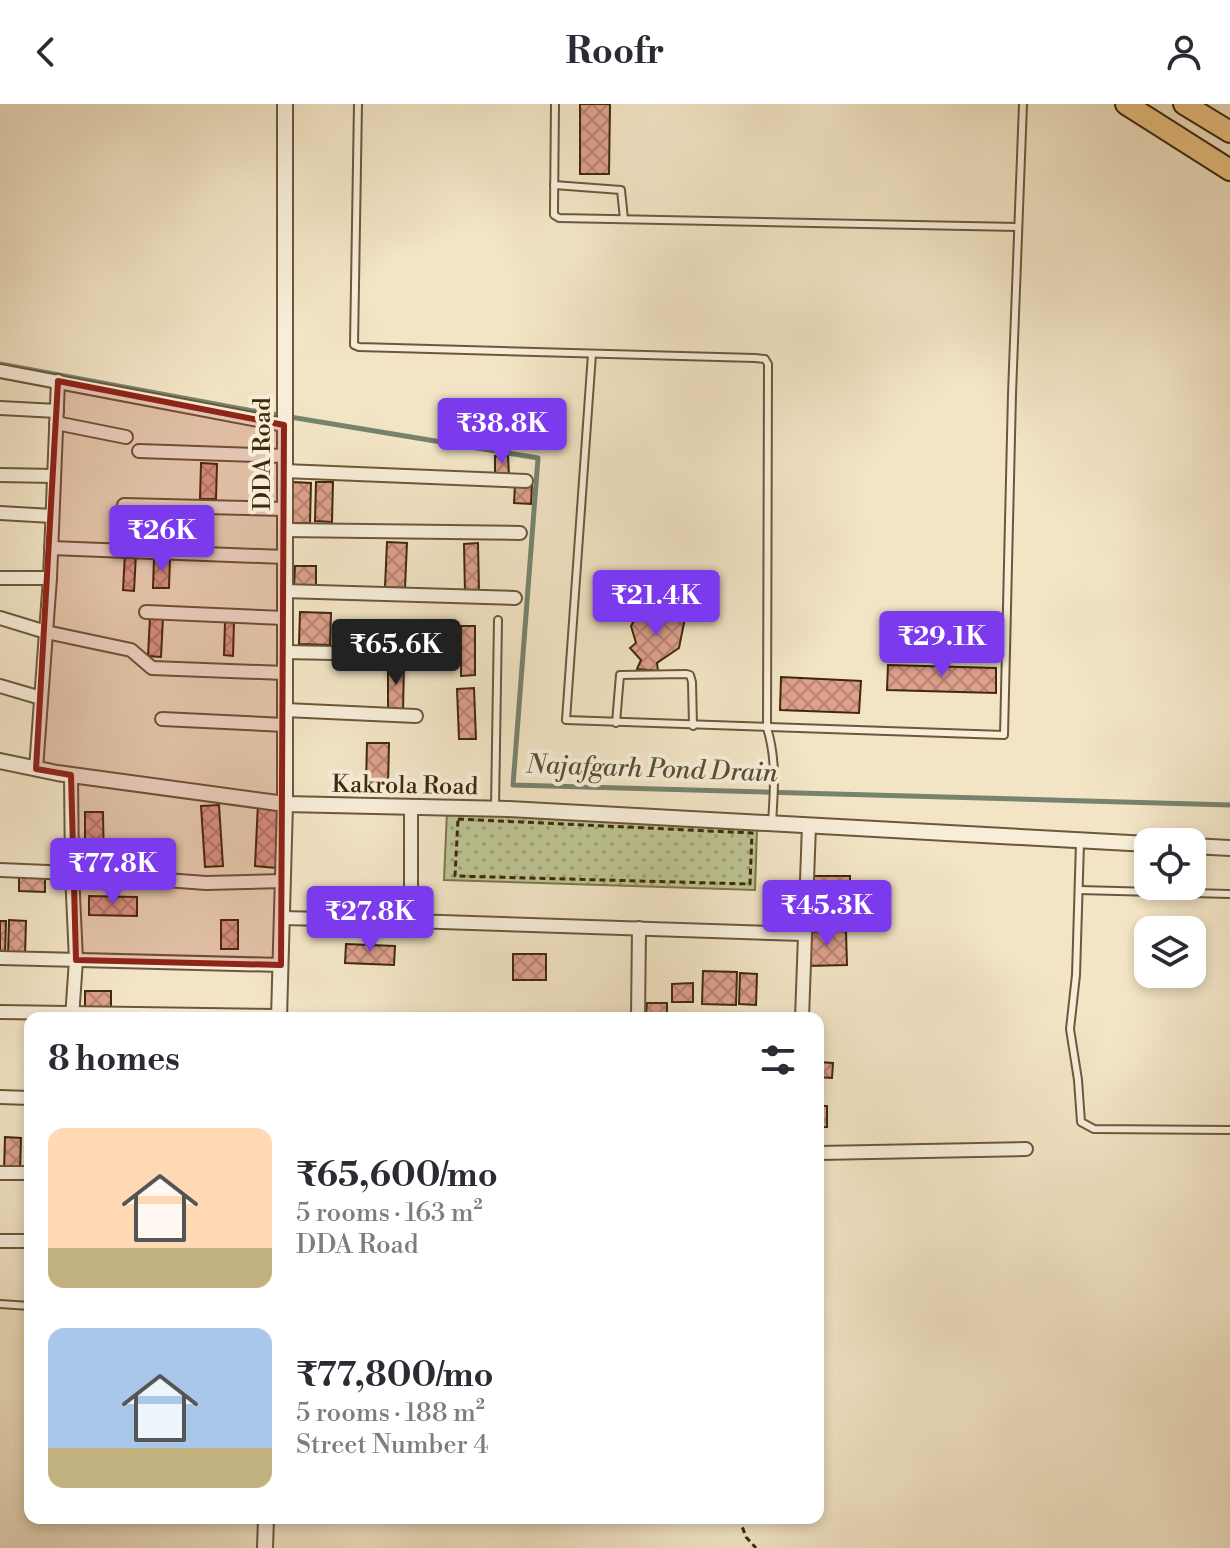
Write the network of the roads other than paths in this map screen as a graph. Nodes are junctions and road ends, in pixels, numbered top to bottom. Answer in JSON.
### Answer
{"nodes":[{"id":1,"x":285,"y":104,"type":"edge"},
{"id":2,"x":358,"y":104,"type":"edge"},
{"id":3,"x":555,"y":104,"type":"edge"},
{"id":4,"x":1023,"y":104,"type":"edge"},
{"id":5,"x":1126,"y":104,"type":"edge"},
{"id":6,"x":1184,"y":104,"type":"edge"},
{"id":7,"x":1230,"y":132,"type":"edge"},
{"id":8,"x":1230,"y":170,"type":"edge"},
{"id":9,"x":554,"y":185,"type":"junction"},
{"id":10,"x":624,"y":219,"type":"junction"},
{"id":11,"x":1018,"y":227,"type":"junction"},
{"id":12,"x":592,"y":354,"type":"junction"},
{"id":13,"x":0,"y":371,"type":"edge"},
{"id":14,"x":58,"y":381,"type":"junction"},
{"id":15,"x":0,"y":408,"type":"edge"},
{"id":16,"x":284,"y":416,"type":"junction"},
{"id":17,"x":57,"y":417,"type":"junction"},
{"id":18,"x":126,"y":437,"type":"dead end"},
{"id":19,"x":139,"y":451,"type":"dead end"},
{"id":20,"x":284,"y":463,"type":"junction"},
{"id":21,"x":0,"y":475,"type":"edge"},
{"id":22,"x":54,"y":476,"type":"junction"},
{"id":23,"x":526,"y":481,"type":"dead end"},
{"id":24,"x":124,"y":505,"type":"dead end"},
{"id":25,"x":284,"y":509,"type":"junction"},
{"id":26,"x":0,"y":513,"type":"edge"},
{"id":27,"x":52,"y":516,"type":"junction"},
{"id":28,"x":284,"y":530,"type":"junction"},
{"id":29,"x":520,"y":533,"type":"dead end"},
{"id":30,"x":51,"y":548,"type":"junction"},
{"id":31,"x":284,"y":557,"type":"junction"},
{"id":32,"x":0,"y":578,"type":"edge"},
{"id":33,"x":50,"y":578,"type":"junction"},
{"id":34,"x":284,"y":591,"type":"junction"},
{"id":35,"x":515,"y":598,"type":"dead end"},
{"id":36,"x":146,"y":612,"type":"dead end"},
{"id":37,"x":0,"y":618,"type":"edge"},
{"id":38,"x":284,"y":618,"type":"junction"},
{"id":39,"x":498,"y":620,"type":"dead end"},
{"id":40,"x":46,"y":632,"type":"junction"},
{"id":41,"x":284,"y":652,"type":"junction"},
{"id":42,"x":434,"y":655,"type":"dead end"},
{"id":43,"x":284,"y":673,"type":"junction"},
{"id":44,"x":0,"y":686,"type":"edge"},
{"id":45,"x":41,"y":698,"type":"junction"},
{"id":46,"x":416,"y":716,"type":"dead end"},
{"id":47,"x":285,"y":718,"type":"junction"},
{"id":48,"x":162,"y":719,"type":"dead end"},
{"id":49,"x":616,"y":723,"type":"junction"},
{"id":50,"x":693,"y":726,"type":"junction"},
{"id":51,"x":767,"y":728,"type":"junction"},
{"id":52,"x":0,"y":761,"type":"edge"},
{"id":53,"x":36,"y":769,"type":"junction"},
{"id":54,"x":71,"y":775,"type":"junction"},
{"id":55,"x":285,"y":804,"type":"junction"},
{"id":56,"x":411,"y":807,"type":"junction"},
{"id":57,"x":495,"y":809,"type":"junction"},
{"id":58,"x":772,"y":823,"type":"junction"},
{"id":59,"x":809,"y":825,"type":"junction"},
{"id":60,"x":1080,"y":840,"type":"junction"},
{"id":61,"x":1134,"y":843,"type":"edge"},
{"id":62,"x":1206,"y":847,"type":"edge"},
{"id":63,"x":1230,"y":848,"type":"edge"},
{"id":64,"x":0,"y":870,"type":"edge"},
{"id":65,"x":72,"y":873,"type":"junction"},
{"id":66,"x":283,"y":881,"type":"junction"},
{"id":67,"x":1079,"y":890,"type":"junction"},
{"id":68,"x":1230,"y":894,"type":"edge"},
{"id":69,"x":282,"y":918,"type":"junction"},
{"id":70,"x":411,"y":921,"type":"junction"},
{"id":71,"x":639,"y":928,"type":"junction"},
{"id":72,"x":803,"y":934,"type":"junction"},
{"id":73,"x":0,"y":958,"type":"edge"},
{"id":74,"x":76,"y":960,"type":"junction"},
{"id":75,"x":281,"y":965,"type":"junction"},
{"id":76,"x":0,"y":1012,"type":"edge"},
{"id":77,"x":72,"y":1012,"type":"edge"},
{"id":78,"x":279,"y":1012,"type":"edge"},
{"id":79,"x":638,"y":1012,"type":"edge"},
{"id":80,"x":802,"y":1012,"type":"edge"},
{"id":81,"x":24,"y":1013,"type":"edge"},
{"id":82,"x":0,"y":1097,"type":"edge"},
{"id":83,"x":24,"y":1098,"type":"edge"},
{"id":84,"x":1230,"y":1130,"type":"edge"},
{"id":85,"x":1026,"y":1149,"type":"dead end"},
{"id":86,"x":824,"y":1153,"type":"edge"},
{"id":87,"x":0,"y":1173,"type":"edge"},
{"id":88,"x":24,"y":1173,"type":"edge"},
{"id":89,"x":0,"y":1241,"type":"edge"},
{"id":90,"x":24,"y":1241,"type":"edge"},
{"id":91,"x":0,"y":1304,"type":"edge"},
{"id":92,"x":24,"y":1306,"type":"edge"},
{"id":93,"x":266,"y":1524,"type":"edge"},
{"id":94,"x":265,"y":1548,"type":"edge"}],
"edges":[{"from":1,"to":16,"type":"street","name":"DDA Road"},
{"from":2,"to":12,"type":"lane"},
{"from":3,"to":9,"type":"lane"},
{"from":4,"to":11,"type":"lane"},
{"from":5,"to":8,"type":"highway"},
{"from":6,"to":7,"type":"highway"},
{"from":9,"to":10,"type":"lane"},
{"from":9,"to":10,"type":"lane"},
{"from":10,"to":11,"type":"lane"},
{"from":11,"to":51,"type":"lane"},
{"from":12,"to":49,"type":"lane"},
{"from":12,"to":51,"type":"lane"},
{"from":13,"to":14,"type":"street"},
{"from":14,"to":16,"type":"street"},
{"from":14,"to":17,"type":"street"},
{"from":15,"to":17,"type":"street"},
{"from":16,"to":20,"type":"street","name":"DDA Road"},
{"from":17,"to":18,"type":"street"},
{"from":17,"to":22,"type":"street"},
{"from":19,"to":20,"type":"street"},
{"from":20,"to":23,"type":"street"},
{"from":20,"to":25,"type":"street","name":"DDA Road"},
{"from":21,"to":22,"type":"street"},
{"from":22,"to":27,"type":"street"},
{"from":24,"to":25,"type":"street"},
{"from":25,"to":28,"type":"street","name":"DDA Road"},
{"from":26,"to":27,"type":"street"},
{"from":27,"to":30,"type":"street"},
{"from":28,"to":29,"type":"street"},
{"from":28,"to":31,"type":"street","name":"DDA Road"},
{"from":30,"to":31,"type":"street"},
{"from":30,"to":33,"type":"street"},
{"from":31,"to":34,"type":"street","name":"DDA Road"},
{"from":32,"to":33,"type":"street"},
{"from":33,"to":40,"type":"street"},
{"from":34,"to":35,"type":"street"},
{"from":34,"to":38,"type":"street","name":"DDA Road"},
{"from":36,"to":38,"type":"street"},
{"from":37,"to":40,"type":"street"},
{"from":38,"to":41,"type":"street","name":"DDA Road"},
{"from":39,"to":57,"type":"lane"},
{"from":40,"to":43,"type":"street"},
{"from":40,"to":45,"type":"street"},
{"from":41,"to":42,"type":"street"},
{"from":41,"to":43,"type":"street","name":"DDA Road"},
{"from":43,"to":47,"type":"street","name":"DDA Road"},
{"from":44,"to":45,"type":"street"},
{"from":45,"to":53,"type":"street"},
{"from":46,"to":47,"type":"street"},
{"from":47,"to":48,"type":"street"},
{"from":47,"to":55,"type":"street","name":"DDA Road"},
{"from":49,"to":50,"type":"lane"},
{"from":49,"to":50,"type":"lane"},
{"from":50,"to":51,"type":"lane"},
{"from":51,"to":58,"type":"lane"},
{"from":52,"to":53,"type":"street","name":"Kakrola Road"},
{"from":53,"to":54,"type":"street","name":"Kakrola Road"},
{"from":54,"to":55,"type":"street","name":"Kakrola Road"},
{"from":54,"to":65,"type":"street"},
{"from":55,"to":56,"type":"street","name":"Kakrola Road"},
{"from":55,"to":66,"type":"street","name":"DDA Road"},
{"from":56,"to":57,"type":"street","name":"Kakrola Road"},
{"from":56,"to":70,"type":"street"},
{"from":57,"to":58,"type":"street","name":"Kakrola Road"},
{"from":58,"to":59,"type":"street","name":"Kakrola Road"},
{"from":59,"to":60,"type":"street","name":"Kakrola Road"},
{"from":59,"to":72,"type":"street"},
{"from":60,"to":61,"type":"street","name":"Kakrola Road"},
{"from":60,"to":67,"type":"lane"},
{"from":62,"to":63,"type":"street"},
{"from":64,"to":65,"type":"street"},
{"from":65,"to":66,"type":"street"},
{"from":65,"to":74,"type":"street"},
{"from":66,"to":69,"type":"street","name":"DDA Road"},
{"from":67,"to":68,"type":"lane"},
{"from":67,"to":84,"type":"lane"},
{"from":69,"to":70,"type":"street"},
{"from":69,"to":75,"type":"street","name":"DDA Road"},
{"from":70,"to":71,"type":"street"},
{"from":71,"to":72,"type":"street"},
{"from":71,"to":79,"type":"street"},
{"from":72,"to":80,"type":"street"},
{"from":73,"to":74,"type":"street"},
{"from":74,"to":75,"type":"street"},
{"from":74,"to":77,"type":"street"},
{"from":75,"to":78,"type":"street","name":"DDA Road"},
{"from":76,"to":81,"type":"street"},
{"from":82,"to":83,"type":"street"},
{"from":85,"to":86,"type":"street"},
{"from":87,"to":88,"type":"street"},
{"from":89,"to":90,"type":"street"},
{"from":91,"to":92,"type":"lane"},
{"from":93,"to":94,"type":"street"}]}
